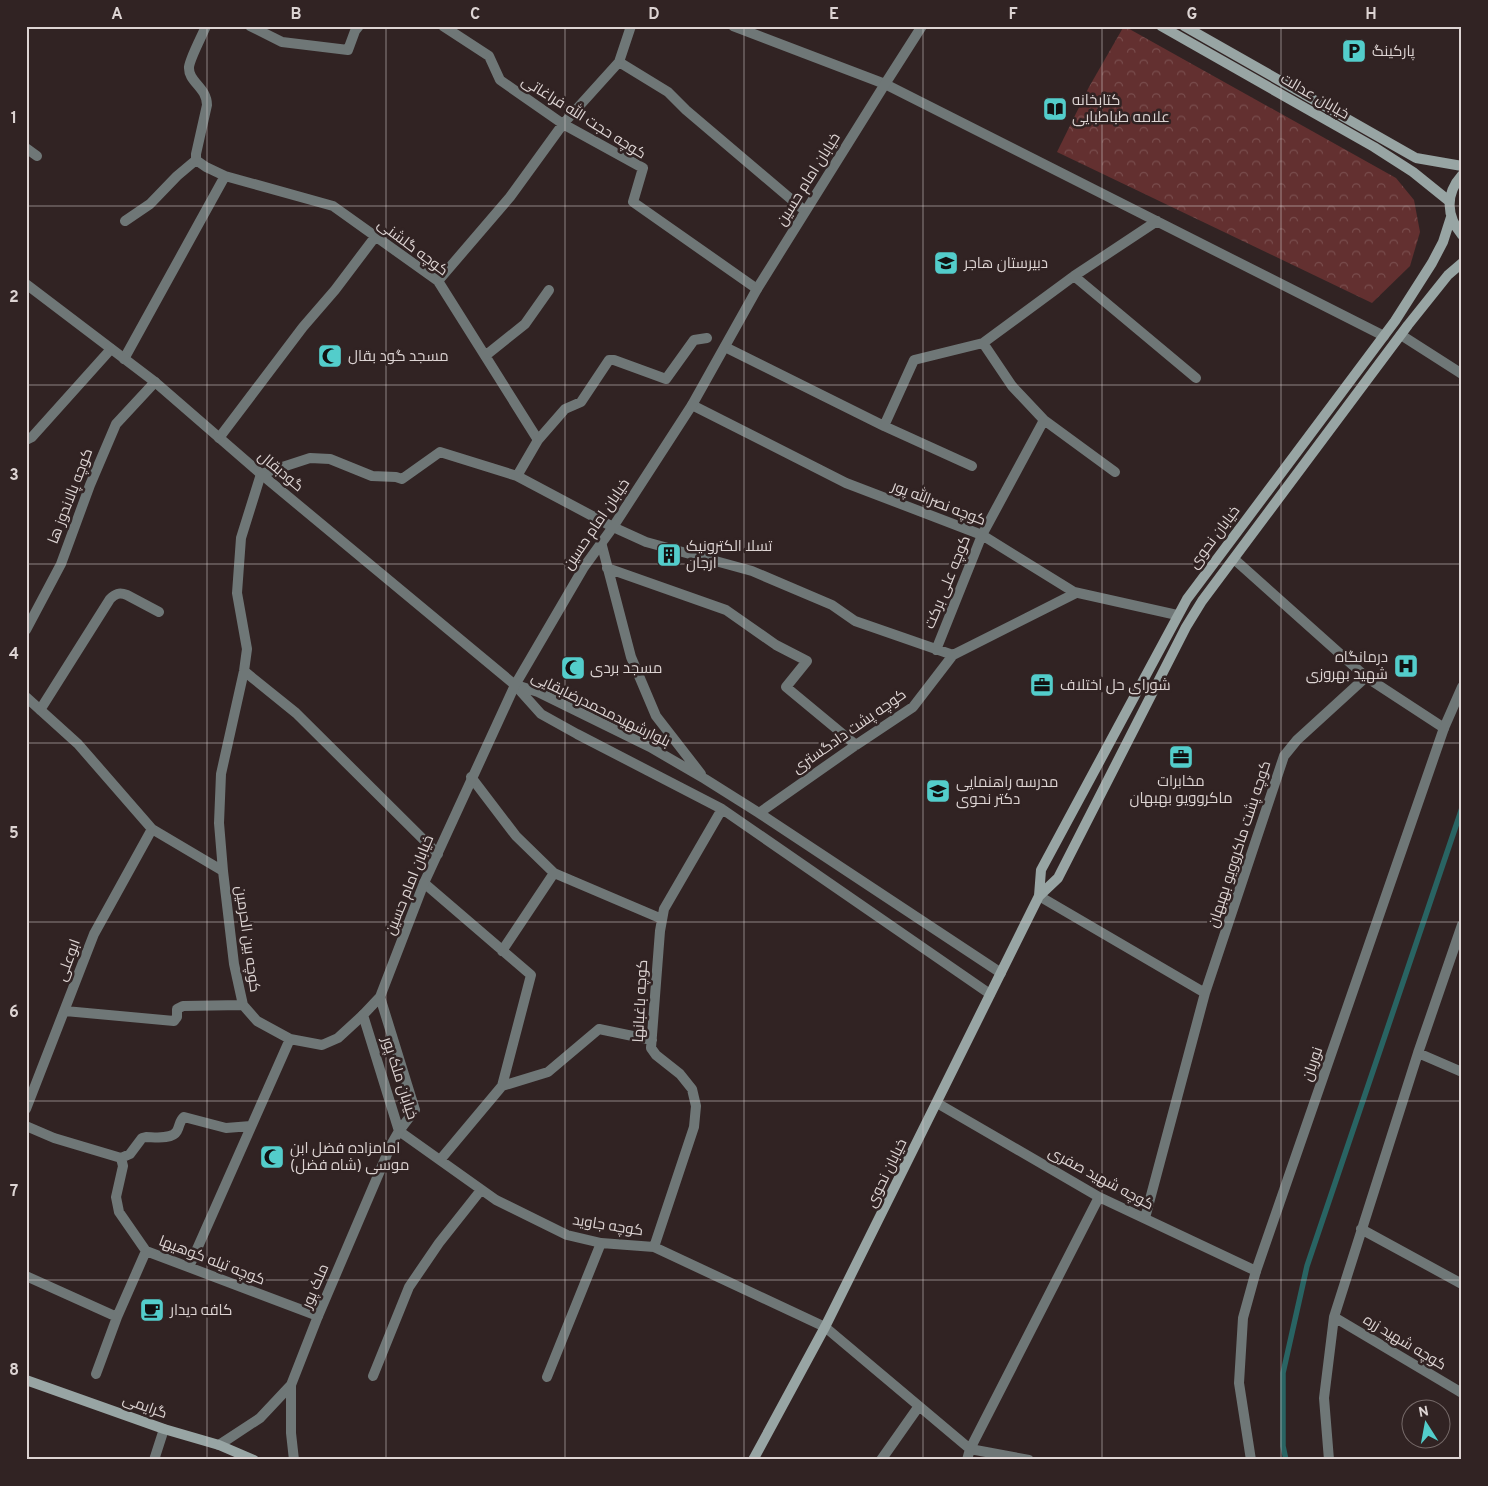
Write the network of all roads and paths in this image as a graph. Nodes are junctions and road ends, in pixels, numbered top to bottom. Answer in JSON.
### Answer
{"nodes":[{"id":1,"x":206,"y":26,"type":"edge"},
{"id":2,"x":250,"y":26,"type":"edge"},
{"id":3,"x":359,"y":26,"type":"edge"},
{"id":4,"x":443,"y":26,"type":"edge"},
{"id":5,"x":630,"y":26,"type":"edge"},
{"id":6,"x":733,"y":26,"type":"edge"},
{"id":7,"x":922,"y":26,"type":"edge"},
{"id":8,"x":1161,"y":26,"type":"edge"},
{"id":9,"x":1184,"y":26,"type":"edge"},
{"id":10,"x":619,"y":62,"type":"junction"},
{"id":11,"x":884,"y":84,"type":"junction"},
{"id":12,"x":563,"y":124,"type":"junction"},
{"id":13,"x":26,"y":148,"type":"edge"},
{"id":14,"x":37,"y":156,"type":"dead end"},
{"id":15,"x":196,"y":160,"type":"junction"},
{"id":16,"x":1462,"y":166,"type":"edge"},
{"id":17,"x":1462,"y":175,"type":"edge"},
{"id":18,"x":225,"y":176,"type":"junction"},
{"id":19,"x":1449,"y":201,"type":"junction"},
{"id":20,"x":805,"y":211,"type":"junction"},
{"id":21,"x":1450,"y":217,"type":"junction"},
{"id":22,"x":125,"y":221,"type":"dead end"},
{"id":23,"x":1157,"y":221,"type":"junction"},
{"id":24,"x":1462,"y":235,"type":"edge"},
{"id":25,"x":375,"y":237,"type":"junction"},
{"id":26,"x":1462,"y":262,"type":"edge"},
{"id":27,"x":1074,"y":276,"type":"junction"},
{"id":28,"x":438,"y":281,"type":"junction"},
{"id":29,"x":26,"y":284,"type":"edge"},
{"id":30,"x":758,"y":289,"type":"junction"},
{"id":31,"x":548,"y":290,"type":"dead end"},
{"id":32,"x":1400,"y":335,"type":"junction"},
{"id":33,"x":1384,"y":336,"type":"junction"},
{"id":34,"x":707,"y":338,"type":"dead end"},
{"id":35,"x":983,"y":343,"type":"junction"},
{"id":36,"x":725,"y":347,"type":"junction"},
{"id":37,"x":111,"y":349,"type":"junction"},
{"id":38,"x":485,"y":356,"type":"junction"},
{"id":39,"x":124,"y":359,"type":"junction"},
{"id":40,"x":1462,"y":374,"type":"edge"},
{"id":41,"x":1196,"y":378,"type":"dead end"},
{"id":42,"x":154,"y":382,"type":"junction"},
{"id":43,"x":692,"y":405,"type":"junction"},
{"id":44,"x":1044,"y":420,"type":"junction"},
{"id":45,"x":884,"y":426,"type":"junction"},
{"id":46,"x":219,"y":438,"type":"junction"},
{"id":47,"x":26,"y":440,"type":"edge"},
{"id":48,"x":538,"y":440,"type":"junction"},
{"id":49,"x":972,"y":466,"type":"dead end"},
{"id":50,"x":1115,"y":472,"type":"dead end"},
{"id":51,"x":261,"y":474,"type":"junction"},
{"id":52,"x":517,"y":476,"type":"junction"},
{"id":53,"x":614,"y":527,"type":"junction"},
{"id":54,"x":982,"y":535,"type":"junction"},
{"id":55,"x":601,"y":542,"type":"junction"},
{"id":56,"x":1234,"y":559,"type":"junction"},
{"id":57,"x":607,"y":568,"type":"junction"},
{"id":58,"x":1076,"y":592,"type":"junction"},
{"id":59,"x":159,"y":612,"type":"dead end"},
{"id":60,"x":1177,"y":615,"type":"junction"},
{"id":61,"x":26,"y":630,"type":"edge"},
{"id":62,"x":936,"y":650,"type":"junction"},
{"id":63,"x":953,"y":655,"type":"junction"},
{"id":64,"x":244,"y":671,"type":"junction"},
{"id":65,"x":1366,"y":677,"type":"junction"},
{"id":66,"x":515,"y":685,"type":"junction"},
{"id":67,"x":1462,"y":687,"type":"edge"},
{"id":68,"x":26,"y":697,"type":"edge"},
{"id":69,"x":40,"y":710,"type":"junction"},
{"id":70,"x":1444,"y":728,"type":"junction"},
{"id":71,"x":856,"y":745,"type":"junction"},
{"id":72,"x":471,"y":777,"type":"junction"},
{"id":73,"x":705,"y":779,"type":"junction"},
{"id":74,"x":722,"y":809,"type":"junction"},
{"id":75,"x":760,"y":812,"type":"junction"},
{"id":76,"x":152,"y":829,"type":"junction"},
{"id":77,"x":438,"y":854,"type":"junction"},
{"id":78,"x":223,"y":871,"type":"junction"},
{"id":79,"x":554,"y":873,"type":"junction"},
{"id":80,"x":424,"y":883,"type":"junction"},
{"id":81,"x":1039,"y":896,"type":"junction"},
{"id":82,"x":662,"y":919,"type":"junction"},
{"id":83,"x":1462,"y":925,"type":"edge"},
{"id":84,"x":502,"y":950,"type":"junction"},
{"id":85,"x":1001,"y":972,"type":"junction"},
{"id":86,"x":1205,"y":993,"type":"junction"},
{"id":87,"x":990,"y":994,"type":"junction"},
{"id":88,"x":380,"y":997,"type":"junction"},
{"id":89,"x":243,"y":1005,"type":"junction"},
{"id":90,"x":65,"y":1011,"type":"junction"},
{"id":91,"x":364,"y":1015,"type":"junction"},
{"id":92,"x":290,"y":1039,"type":"junction"},
{"id":93,"x":652,"y":1040,"type":"junction"},
{"id":94,"x":322,"y":1045,"type":"joint"},
{"id":95,"x":1418,"y":1053,"type":"junction"},
{"id":96,"x":1462,"y":1072,"type":"edge"},
{"id":97,"x":502,"y":1086,"type":"junction"},
{"id":98,"x":937,"y":1104,"type":"junction"},
{"id":99,"x":26,"y":1109,"type":"edge"},
{"id":100,"x":26,"y":1126,"type":"edge"},
{"id":101,"x":251,"y":1126,"type":"junction"},
{"id":102,"x":399,"y":1131,"type":"junction"},
{"id":103,"x":121,"y":1158,"type":"junction"},
{"id":104,"x":440,"y":1160,"type":"junction"},
{"id":105,"x":481,"y":1190,"type":"junction"},
{"id":106,"x":1099,"y":1197,"type":"junction"},
{"id":107,"x":1145,"y":1218,"type":"junction"},
{"id":108,"x":1361,"y":1229,"type":"junction"},
{"id":109,"x":601,"y":1243,"type":"junction"},
{"id":110,"x":654,"y":1247,"type":"junction"},
{"id":111,"x":146,"y":1251,"type":"junction"},
{"id":112,"x":188,"y":1267,"type":"junction"},
{"id":113,"x":1256,"y":1271,"type":"junction"},
{"id":114,"x":26,"y":1276,"type":"edge"},
{"id":115,"x":1462,"y":1284,"type":"edge"},
{"id":116,"x":318,"y":1316,"type":"junction"},
{"id":117,"x":117,"y":1317,"type":"junction"},
{"id":118,"x":1334,"y":1317,"type":"junction"},
{"id":119,"x":825,"y":1327,"type":"junction"},
{"id":120,"x":96,"y":1374,"type":"dead end"},
{"id":121,"x":373,"y":1376,"type":"dead end"},
{"id":122,"x":547,"y":1377,"type":"dead end"},
{"id":123,"x":26,"y":1380,"type":"edge"},
{"id":124,"x":292,"y":1385,"type":"junction"},
{"id":125,"x":1462,"y":1393,"type":"edge"},
{"id":126,"x":918,"y":1406,"type":"junction"},
{"id":127,"x":164,"y":1429,"type":"junction"},
{"id":128,"x":219,"y":1445,"type":"junction"},
{"id":129,"x":968,"y":1455,"type":"edge"},
{"id":130,"x":235,"y":1456,"type":"edge"},
{"id":131,"x":154,"y":1460,"type":"edge"},
{"id":132,"x":254,"y":1460,"type":"edge"},
{"id":133,"x":294,"y":1460,"type":"edge"},
{"id":134,"x":753,"y":1460,"type":"edge"},
{"id":135,"x":882,"y":1460,"type":"edge"},
{"id":136,"x":1029,"y":1460,"type":"edge"},
{"id":137,"x":1251,"y":1460,"type":"edge"},
{"id":138,"x":1329,"y":1460,"type":"edge"}],
"edges":[{"from":1,"to":15,"type":"street"},
{"from":2,"to":3,"type":"street"},
{"from":4,"to":12,"type":"street","name":"کوچه حجت الله فراغاتی"},
{"from":5,"to":10,"type":"street"},
{"from":6,"to":11,"type":"street"},
{"from":7,"to":11,"type":"street","name":"خیابان امام حسین"},
{"from":8,"to":19,"type":"main road","name":"خیابان عدالت"},
{"from":9,"to":16,"type":"main road","name":"خیابان عدالت"},
{"from":10,"to":12,"type":"street"},
{"from":10,"to":20,"type":"street"},
{"from":11,"to":20,"type":"street","name":"خیابان امام حسین"},
{"from":11,"to":23,"type":"street"},
{"from":12,"to":28,"type":"street"},
{"from":12,"to":30,"type":"street","name":"کوچه حجت الله فراغاتی"},
{"from":13,"to":14,"type":"street"},
{"from":15,"to":18,"type":"street","name":"کوچه گلشنی"},
{"from":15,"to":22,"type":"street"},
{"from":17,"to":19,"type":"main road"},
{"from":18,"to":25,"type":"street","name":"کوچه گلشنی"},
{"from":18,"to":39,"type":"street"},
{"from":19,"to":21,"type":"main road"},
{"from":20,"to":30,"type":"street","name":"خیابان امام حسین"},
{"from":21,"to":24,"type":"main road"},
{"from":21,"to":33,"type":"main road","name":"خیابان نحوی"},
{"from":23,"to":27,"type":"street"},
{"from":23,"to":33,"type":"street"},
{"from":25,"to":28,"type":"street","name":"کوچه گلشنی"},
{"from":25,"to":46,"type":"street"},
{"from":26,"to":32,"type":"main road","name":"خیابان نحوی"},
{"from":27,"to":35,"type":"street"},
{"from":27,"to":41,"type":"street"},
{"from":28,"to":38,"type":"street","name":"کوچه گلشنی"},
{"from":29,"to":37,"type":"street","name":"گودبقال"},
{"from":30,"to":36,"type":"street","name":"خیابان امام حسین"},
{"from":31,"to":38,"type":"street"},
{"from":32,"to":40,"type":"street"},
{"from":32,"to":56,"type":"main road","name":"خیابان نحوی"},
{"from":33,"to":60,"type":"main road","name":"خیابان نحوی"},
{"from":34,"to":48,"type":"street"},
{"from":35,"to":44,"type":"street"},
{"from":35,"to":45,"type":"street"},
{"from":36,"to":43,"type":"street","name":"خیابان امام حسین"},
{"from":36,"to":45,"type":"street"},
{"from":37,"to":39,"type":"street","name":"گودبقال"},
{"from":37,"to":47,"type":"street"},
{"from":38,"to":48,"type":"street","name":"کوچه گلشنی"},
{"from":39,"to":42,"type":"street","name":"گودبقال"},
{"from":42,"to":46,"type":"street","name":"گودبقال"},
{"from":42,"to":61,"type":"street","name":"کوچه پالاندوز ها"},
{"from":43,"to":53,"type":"street","name":"خیابان امام حسین"},
{"from":43,"to":54,"type":"street","name":"کوچه نصرالله پور"},
{"from":44,"to":50,"type":"street"},
{"from":44,"to":54,"type":"street","name":"کوچه علی برکت"},
{"from":45,"to":49,"type":"street"},
{"from":46,"to":51,"type":"street","name":"گودبقال"},
{"from":48,"to":52,"type":"street"},
{"from":51,"to":52,"type":"street"},
{"from":51,"to":64,"type":"street"},
{"from":51,"to":66,"type":"street","name":"گودبقال"},
{"from":52,"to":53,"type":"street"},
{"from":53,"to":55,"type":"street","name":"خیابان امام حسین"},
{"from":53,"to":62,"type":"street"},
{"from":54,"to":58,"type":"street","name":"کوچه نصرالله پور"},
{"from":54,"to":62,"type":"street","name":"کوچه علی برکت"},
{"from":55,"to":57,"type":"street"},
{"from":55,"to":66,"type":"street","name":"خیابان امام حسین"},
{"from":56,"to":65,"type":"street"},
{"from":56,"to":81,"type":"main road","name":"خیابان نحوی"},
{"from":57,"to":71,"type":"street"},
{"from":57,"to":73,"type":"street"},
{"from":58,"to":60,"type":"street","name":"کوچه نصرالله پور"},
{"from":58,"to":63,"type":"street","name":"کوچه پشت دادگستری"},
{"from":59,"to":69,"type":"street"},
{"from":60,"to":81,"type":"main road","name":"خیابان نحوی"},
{"from":62,"to":63,"type":"street"},
{"from":63,"to":71,"type":"street","name":"کوچه پشت دادگستری"},
{"from":64,"to":77,"type":"street"},
{"from":64,"to":78,"type":"street"},
{"from":65,"to":70,"type":"street"},
{"from":65,"to":86,"type":"street","name":"کوچه پشت ماکروویو بهبهان"},
{"from":66,"to":72,"type":"street","name":"خیابان امام حسین"},
{"from":66,"to":73,"type":"street","name":"بلوارشهیدمحمدرضابقایی"},
{"from":66,"to":74,"type":"street","name":"بلوارشهیدمحمدرضابقایی"},
{"from":67,"to":70,"type":"street","name":"نوریان"},
{"from":68,"to":69,"type":"street","name":"کوچه بین الحرمین"},
{"from":69,"to":76,"type":"street","name":"کوچه بین الحرمین"},
{"from":70,"to":113,"type":"street","name":"نوریان"},
{"from":71,"to":75,"type":"street","name":"کوچه پشت دادگستری"},
{"from":72,"to":77,"type":"street","name":"خیابان امام حسین"},
{"from":72,"to":79,"type":"street"},
{"from":73,"to":75,"type":"street","name":"بلوارشهیدمحمدرضابقایی"},
{"from":74,"to":82,"type":"street","name":"کوچه باغبانها"},
{"from":74,"to":87,"type":"street","name":"بلوارشهیدمحمدرضابقایی"},
{"from":75,"to":85,"type":"street","name":"بلوارشهیدمحمدرضابقایی"},
{"from":76,"to":78,"type":"street","name":"کوچه بین الحرمین"},
{"from":76,"to":90,"type":"street","name":"ابوعلی"},
{"from":77,"to":80,"type":"street","name":"خیابان امام حسین"},
{"from":78,"to":89,"type":"street","name":"کوچه بین الحرمین"},
{"from":79,"to":82,"type":"street"},
{"from":79,"to":84,"type":"street"},
{"from":80,"to":84,"type":"street"},
{"from":80,"to":88,"type":"street","name":"خیابان امام حسین"},
{"from":81,"to":85,"type":"main road","name":"خیابان نحوی"},
{"from":81,"to":86,"type":"street"},
{"from":82,"to":93,"type":"street","name":"کوچه باغبانها"},
{"from":83,"to":95,"type":"street"},
{"from":84,"to":97,"type":"street"},
{"from":85,"to":87,"type":"main road","name":"خیابان نحوی"},
{"from":86,"to":107,"type":"street","name":"کوچه پشت ماکروویو بهبهان"},
{"from":87,"to":98,"type":"main road","name":"خیابان نحوی"},
{"from":88,"to":91,"type":"street","name":"خیابان امام حسین"},
{"from":88,"to":102,"type":"street","name":"خیابان ملک پور"},
{"from":89,"to":90,"type":"street"},
{"from":89,"to":92,"type":"street","name":"کوچه بین الحرمین"},
{"from":90,"to":99,"type":"street","name":"ابوعلی"},
{"from":91,"to":94,"type":"street","name":"خیابان امام حسین"},
{"from":91,"to":102,"type":"street","name":"خیابان ملک پور"},
{"from":92,"to":94,"type":"street","name":"کوچه بین الحرمین"},
{"from":92,"to":101,"type":"street"},
{"from":93,"to":97,"type":"street"},
{"from":93,"to":110,"type":"street","name":"کوچه باغبانها"},
{"from":95,"to":96,"type":"street"},
{"from":95,"to":108,"type":"street"},
{"from":97,"to":104,"type":"street"},
{"from":98,"to":106,"type":"street","name":"کوچه شهید صفری"},
{"from":98,"to":119,"type":"main road","name":"خیابان نحوی"},
{"from":100,"to":103,"type":"street"},
{"from":101,"to":103,"type":"street"},
{"from":101,"to":112,"type":"street"},
{"from":102,"to":104,"type":"street","name":"کوچه جاوید"},
{"from":102,"to":116,"type":"street","name":"ملک پور"},
{"from":103,"to":111,"type":"street","name":"کوچه تیله کوهیها"},
{"from":104,"to":105,"type":"street","name":"کوچه جاوید"},
{"from":105,"to":109,"type":"street","name":"کوچه جاوید"},
{"from":105,"to":121,"type":"street"},
{"from":106,"to":107,"type":"street","name":"کوچه شهید صفری"},
{"from":106,"to":129,"type":"street"},
{"from":107,"to":113,"type":"street","name":"کوچه شهید صفری"},
{"from":108,"to":115,"type":"street"},
{"from":108,"to":118,"type":"street"},
{"from":109,"to":110,"type":"street","name":"کوچه جاوید"},
{"from":109,"to":122,"type":"street"},
{"from":110,"to":119,"type":"street","name":"کوچه جاوید"},
{"from":111,"to":112,"type":"street","name":"کوچه تیله کوهیها"},
{"from":111,"to":117,"type":"street"},
{"from":112,"to":116,"type":"street","name":"کوچه تیله کوهیها"},
{"from":113,"to":137,"type":"street","name":"نوریان"},
{"from":114,"to":117,"type":"street"},
{"from":116,"to":124,"type":"street","name":"ملک پور"},
{"from":117,"to":120,"type":"street"},
{"from":118,"to":125,"type":"street","name":"کوچه شهید زره"},
{"from":118,"to":138,"type":"street"},
{"from":119,"to":126,"type":"street","name":"کوچه جاوید"},
{"from":119,"to":134,"type":"main road","name":"خیابان نحوی"},
{"from":123,"to":127,"type":"main road","name":"گرایمی"},
{"from":124,"to":128,"type":"street"},
{"from":124,"to":133,"type":"street","name":"ملک پور"},
{"from":126,"to":129,"type":"street","name":"کوچه جاوید"},
{"from":126,"to":135,"type":"street"},
{"from":127,"to":128,"type":"main road","name":"گرایمی"},
{"from":127,"to":131,"type":"street"},
{"from":128,"to":130,"type":"main road","name":"گرایمی"},
{"from":129,"to":136,"type":"street"},
{"from":130,"to":132,"type":"main road","name":"گرایمی"}]}
